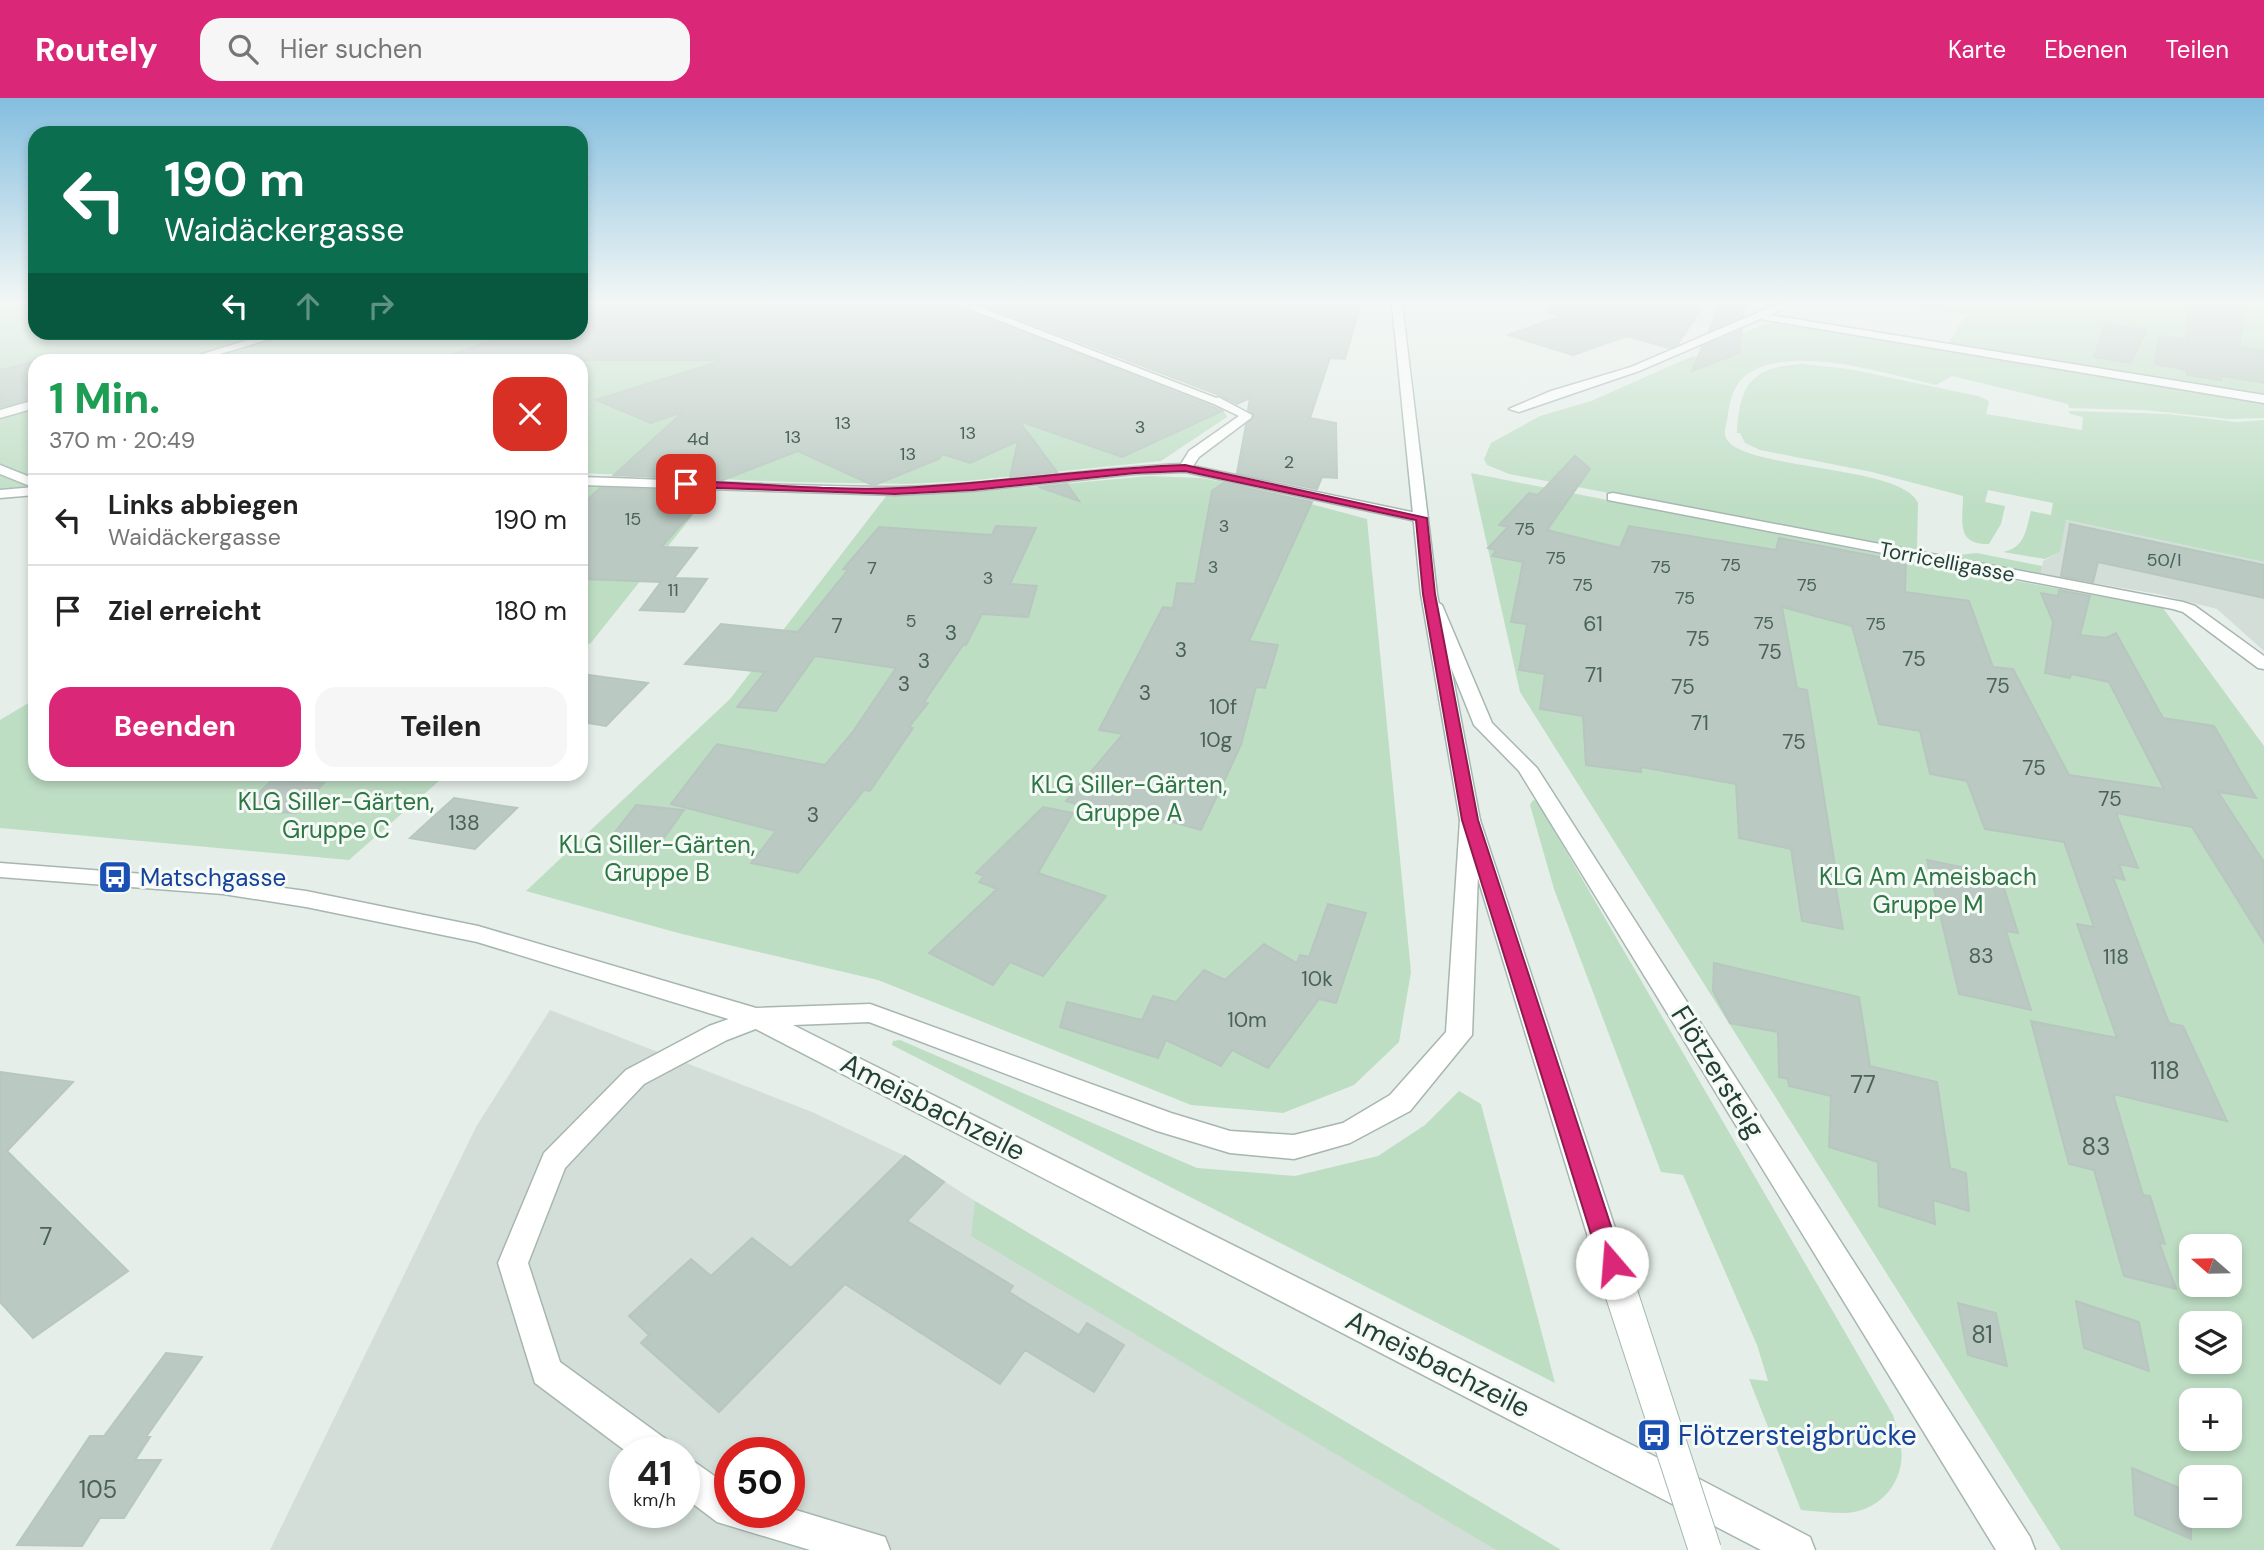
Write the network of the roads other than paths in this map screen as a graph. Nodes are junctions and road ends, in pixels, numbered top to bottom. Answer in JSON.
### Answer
{"nodes":[{"id":1,"x":1141,"y":372,"type":"edge"},
{"id":2,"x":1405,"y":372,"type":"edge"},
{"id":3,"x":1626,"y":372,"type":"edge"},
{"id":4,"x":2094,"y":372,"type":"edge"},
{"id":5,"x":2264,"y":400,"type":"edge"},
{"id":6,"x":28,"y":406,"type":"edge"},
{"id":7,"x":1515,"y":409,"type":"dead end"},
{"id":8,"x":0,"y":414,"type":"edge"},
{"id":9,"x":1185,"y":468,"type":"junction"},
{"id":10,"x":0,"y":469,"type":"edge"},
{"id":11,"x":28,"y":481,"type":"edge"},
{"id":12,"x":588,"y":481,"type":"edge"},
{"id":13,"x":28,"y":492,"type":"edge"},
{"id":14,"x":0,"y":494,"type":"edge"},
{"id":15,"x":1613,"y":497,"type":"dead end"},
{"id":16,"x":1421,"y":518,"type":"junction"},
{"id":17,"x":1429,"y":594,"type":"junction"},
{"id":18,"x":2264,"y":664,"type":"edge"},
{"id":19,"x":1470,"y":820,"type":"junction"},
{"id":20,"x":0,"y":870,"type":"edge"},
{"id":21,"x":757,"y":1017,"type":"junction"},
{"id":22,"x":635,"y":1437,"type":"edge"},
{"id":23,"x":796,"y":1528,"type":"edge"},
{"id":24,"x":872,"y":1550,"type":"edge"},
{"id":25,"x":1705,"y":1550,"type":"edge"},
{"id":26,"x":1797,"y":1550,"type":"edge"},
{"id":27,"x":2017,"y":1550,"type":"edge"}],
"edges":[{"from":1,"to":9,"type":"street"},
{"from":2,"to":16,"type":"street","name":"Flötzersteig"},
{"from":3,"to":7,"type":"street"},
{"from":4,"to":5,"type":"street"},
{"from":6,"to":8,"type":"street"},
{"from":9,"to":12,"type":"street"},
{"from":9,"to":16,"type":"street"},
{"from":10,"to":11,"type":"street"},
{"from":13,"to":14,"type":"street"},
{"from":15,"to":18,"type":"street","name":"Torricelligasse"},
{"from":16,"to":17,"type":"street","name":"Flötzersteig"},
{"from":17,"to":19,"type":"street","name":"Flötzersteig"},
{"from":17,"to":27,"type":"street","name":"Flötzersteig"},
{"from":19,"to":21,"type":"street"},
{"from":19,"to":25,"type":"street","name":"Flötzersteig","bridge":true},
{"from":20,"to":21,"type":"street","name":"Ameisbachzeile"},
{"from":21,"to":22,"type":"street"},
{"from":21,"to":26,"type":"street","name":"Ameisbachzeile"},
{"from":23,"to":24,"type":"street"}]}
